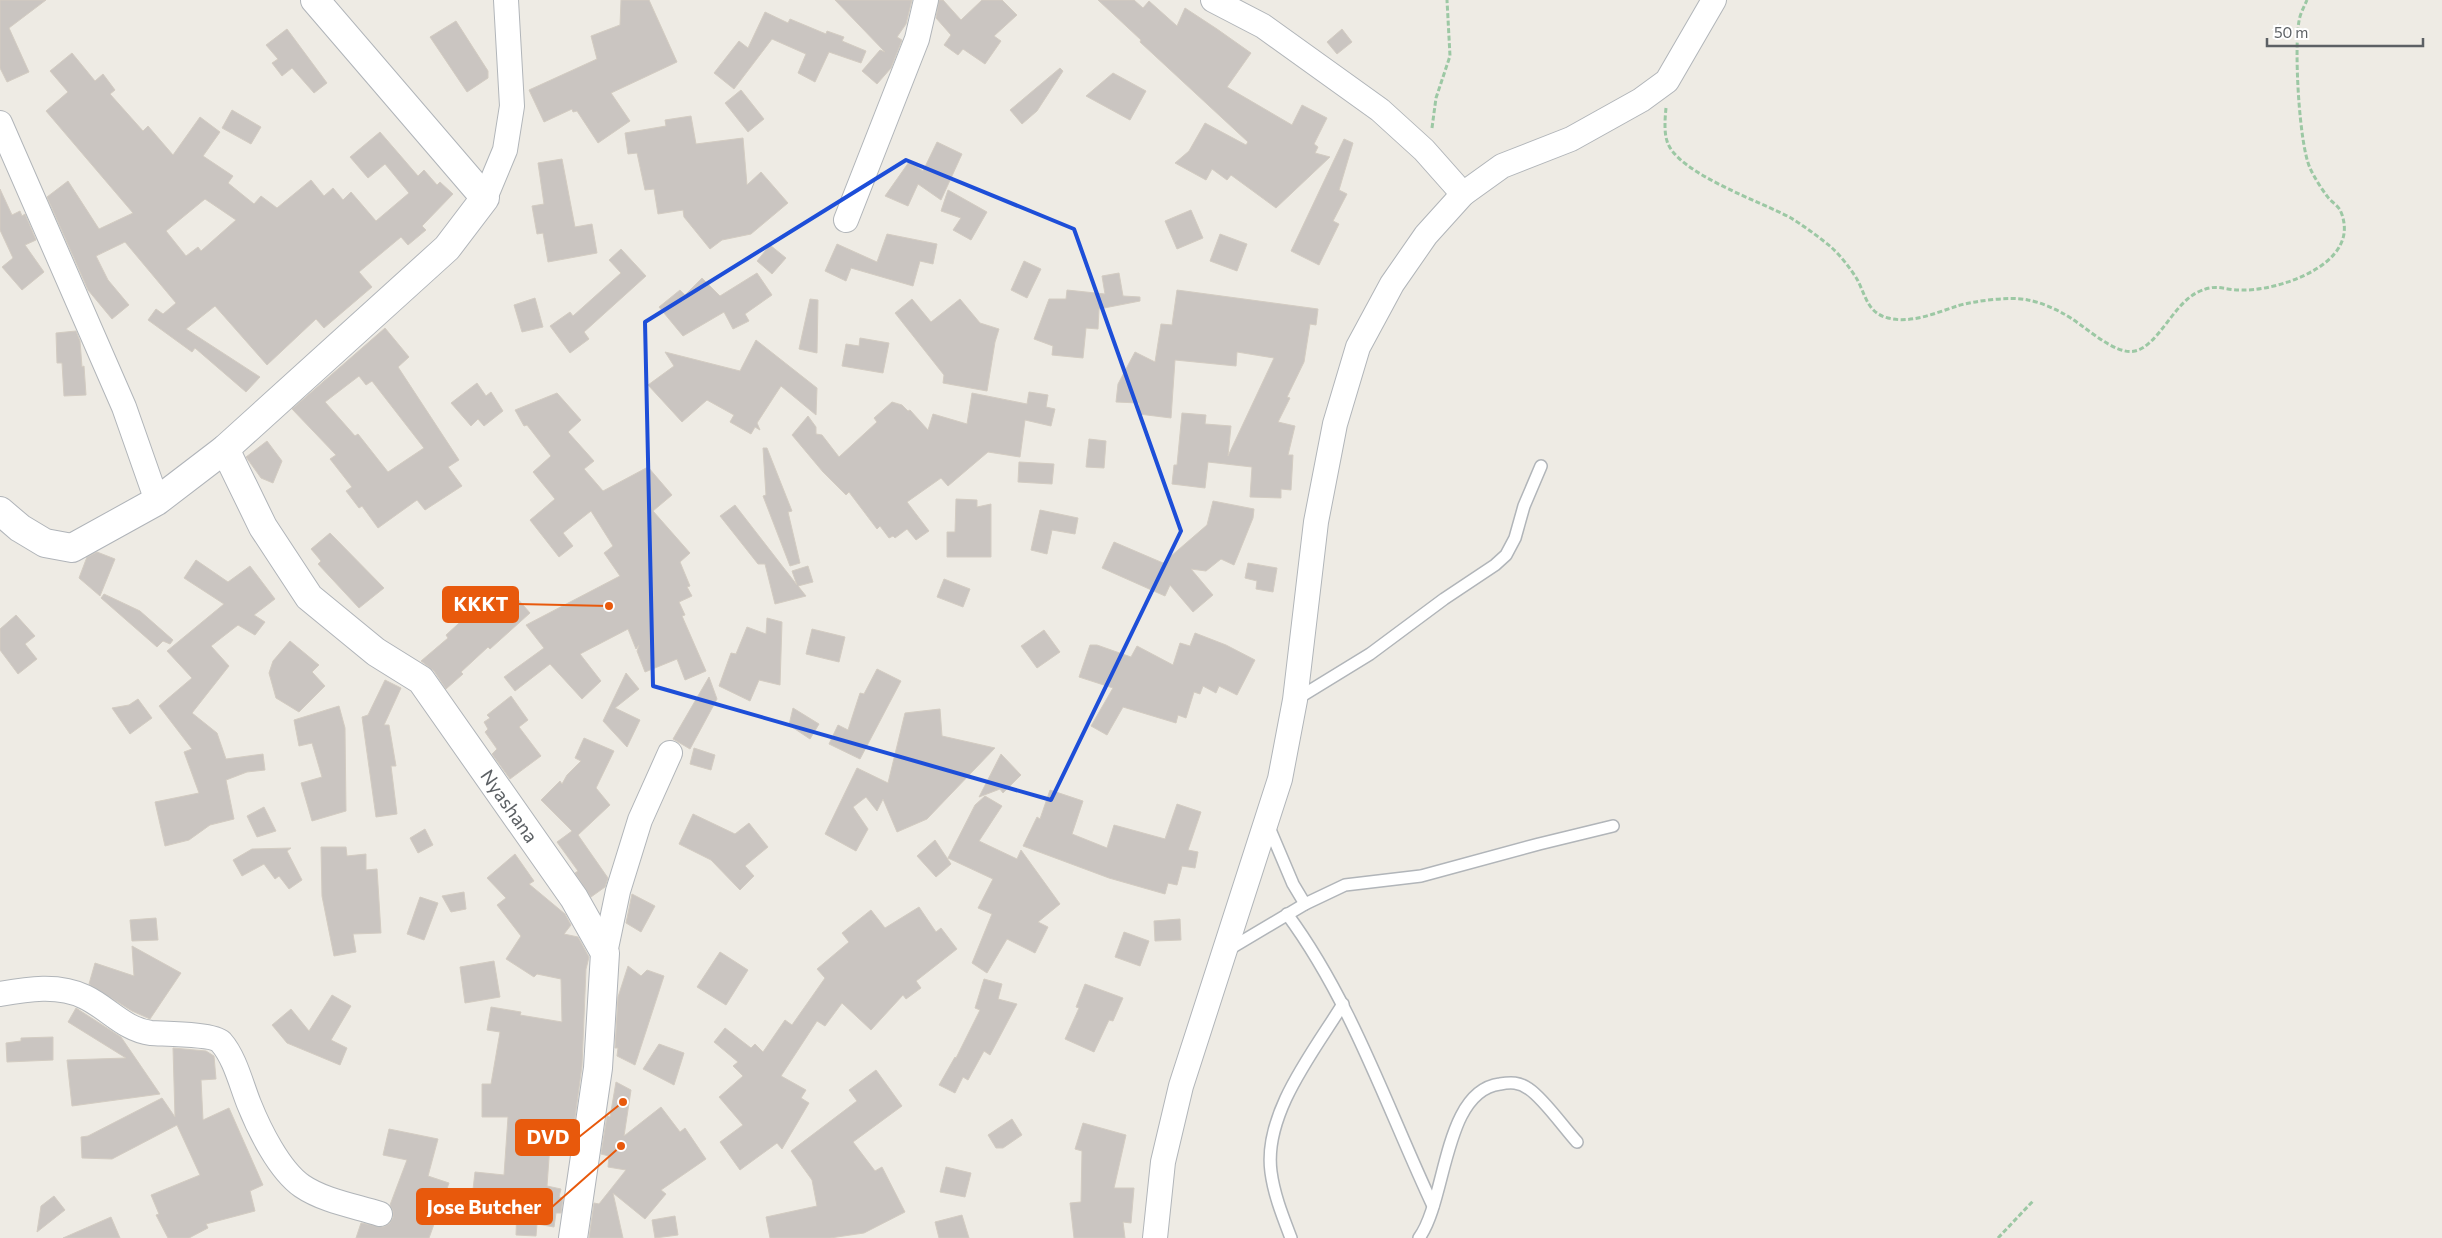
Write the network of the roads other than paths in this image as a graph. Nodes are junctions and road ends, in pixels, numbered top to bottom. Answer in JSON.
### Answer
{"nodes":[{"id":1,"x":315,"y":0,"type":"edge"},
{"id":2,"x":506,"y":0,"type":"edge"},
{"id":3,"x":926,"y":0,"type":"edge"},
{"id":4,"x":1213,"y":0,"type":"edge"},
{"id":5,"x":1714,"y":0,"type":"edge"},
{"id":6,"x":0,"y":123,"type":"edge"},
{"id":7,"x":1463,"y":194,"type":"junction"},
{"id":8,"x":485,"y":198,"type":"junction"},
{"id":9,"x":846,"y":220,"type":"dead end"},
{"id":10,"x":225,"y":449,"type":"junction"},
{"id":11,"x":1541,"y":466,"type":"dead end"},
{"id":12,"x":157,"y":502,"type":"junction"},
{"id":13,"x":0,"y":511,"type":"edge"},
{"id":14,"x":1295,"y":700,"type":"junction"},
{"id":15,"x":670,"y":753,"type":"dead end"},
{"id":16,"x":1267,"y":821,"type":"junction"},
{"id":17,"x":1613,"y":826,"type":"dead end"},
{"id":18,"x":1304,"y":904,"type":"junction"},
{"id":19,"x":1287,"y":914,"type":"junction"},
{"id":20,"x":1225,"y":952,"type":"junction"},
{"id":21,"x":605,"y":954,"type":"junction"},
{"id":22,"x":0,"y":994,"type":"edge"},
{"id":23,"x":1343,"y":1004,"type":"junction"},
{"id":24,"x":1578,"y":1142,"type":"dead end"},
{"id":25,"x":1433,"y":1206,"type":"junction"},
{"id":26,"x":380,"y":1214,"type":"dead end"},
{"id":27,"x":573,"y":1238,"type":"edge"},
{"id":28,"x":1155,"y":1238,"type":"edge"},
{"id":29,"x":1291,"y":1238,"type":"edge"},
{"id":30,"x":1419,"y":1238,"type":"edge"}],
"edges":[{"from":1,"to":8,"type":"street"},
{"from":2,"to":8,"type":"street"},
{"from":3,"to":9,"type":"street"},
{"from":4,"to":7,"type":"street"},
{"from":5,"to":7,"type":"street"},
{"from":6,"to":12,"type":"street"},
{"from":7,"to":14,"type":"street"},
{"from":8,"to":10,"type":"street"},
{"from":10,"to":12,"type":"street"},
{"from":10,"to":21,"type":"street","name":"Nyashana"},
{"from":11,"to":14,"type":"lane"},
{"from":12,"to":13,"type":"street"},
{"from":14,"to":16,"type":"street"},
{"from":15,"to":21,"type":"street"},
{"from":16,"to":18,"type":"lane"},
{"from":16,"to":20,"type":"street"},
{"from":17,"to":18,"type":"lane"},
{"from":18,"to":19,"type":"lane"},
{"from":19,"to":20,"type":"lane"},
{"from":19,"to":23,"type":"lane"},
{"from":20,"to":28,"type":"street"},
{"from":21,"to":27,"type":"street"},
{"from":22,"to":26,"type":"street"},
{"from":23,"to":25,"type":"lane"},
{"from":23,"to":29,"type":"lane"},
{"from":24,"to":25,"type":"lane"},
{"from":25,"to":30,"type":"lane"}]}
